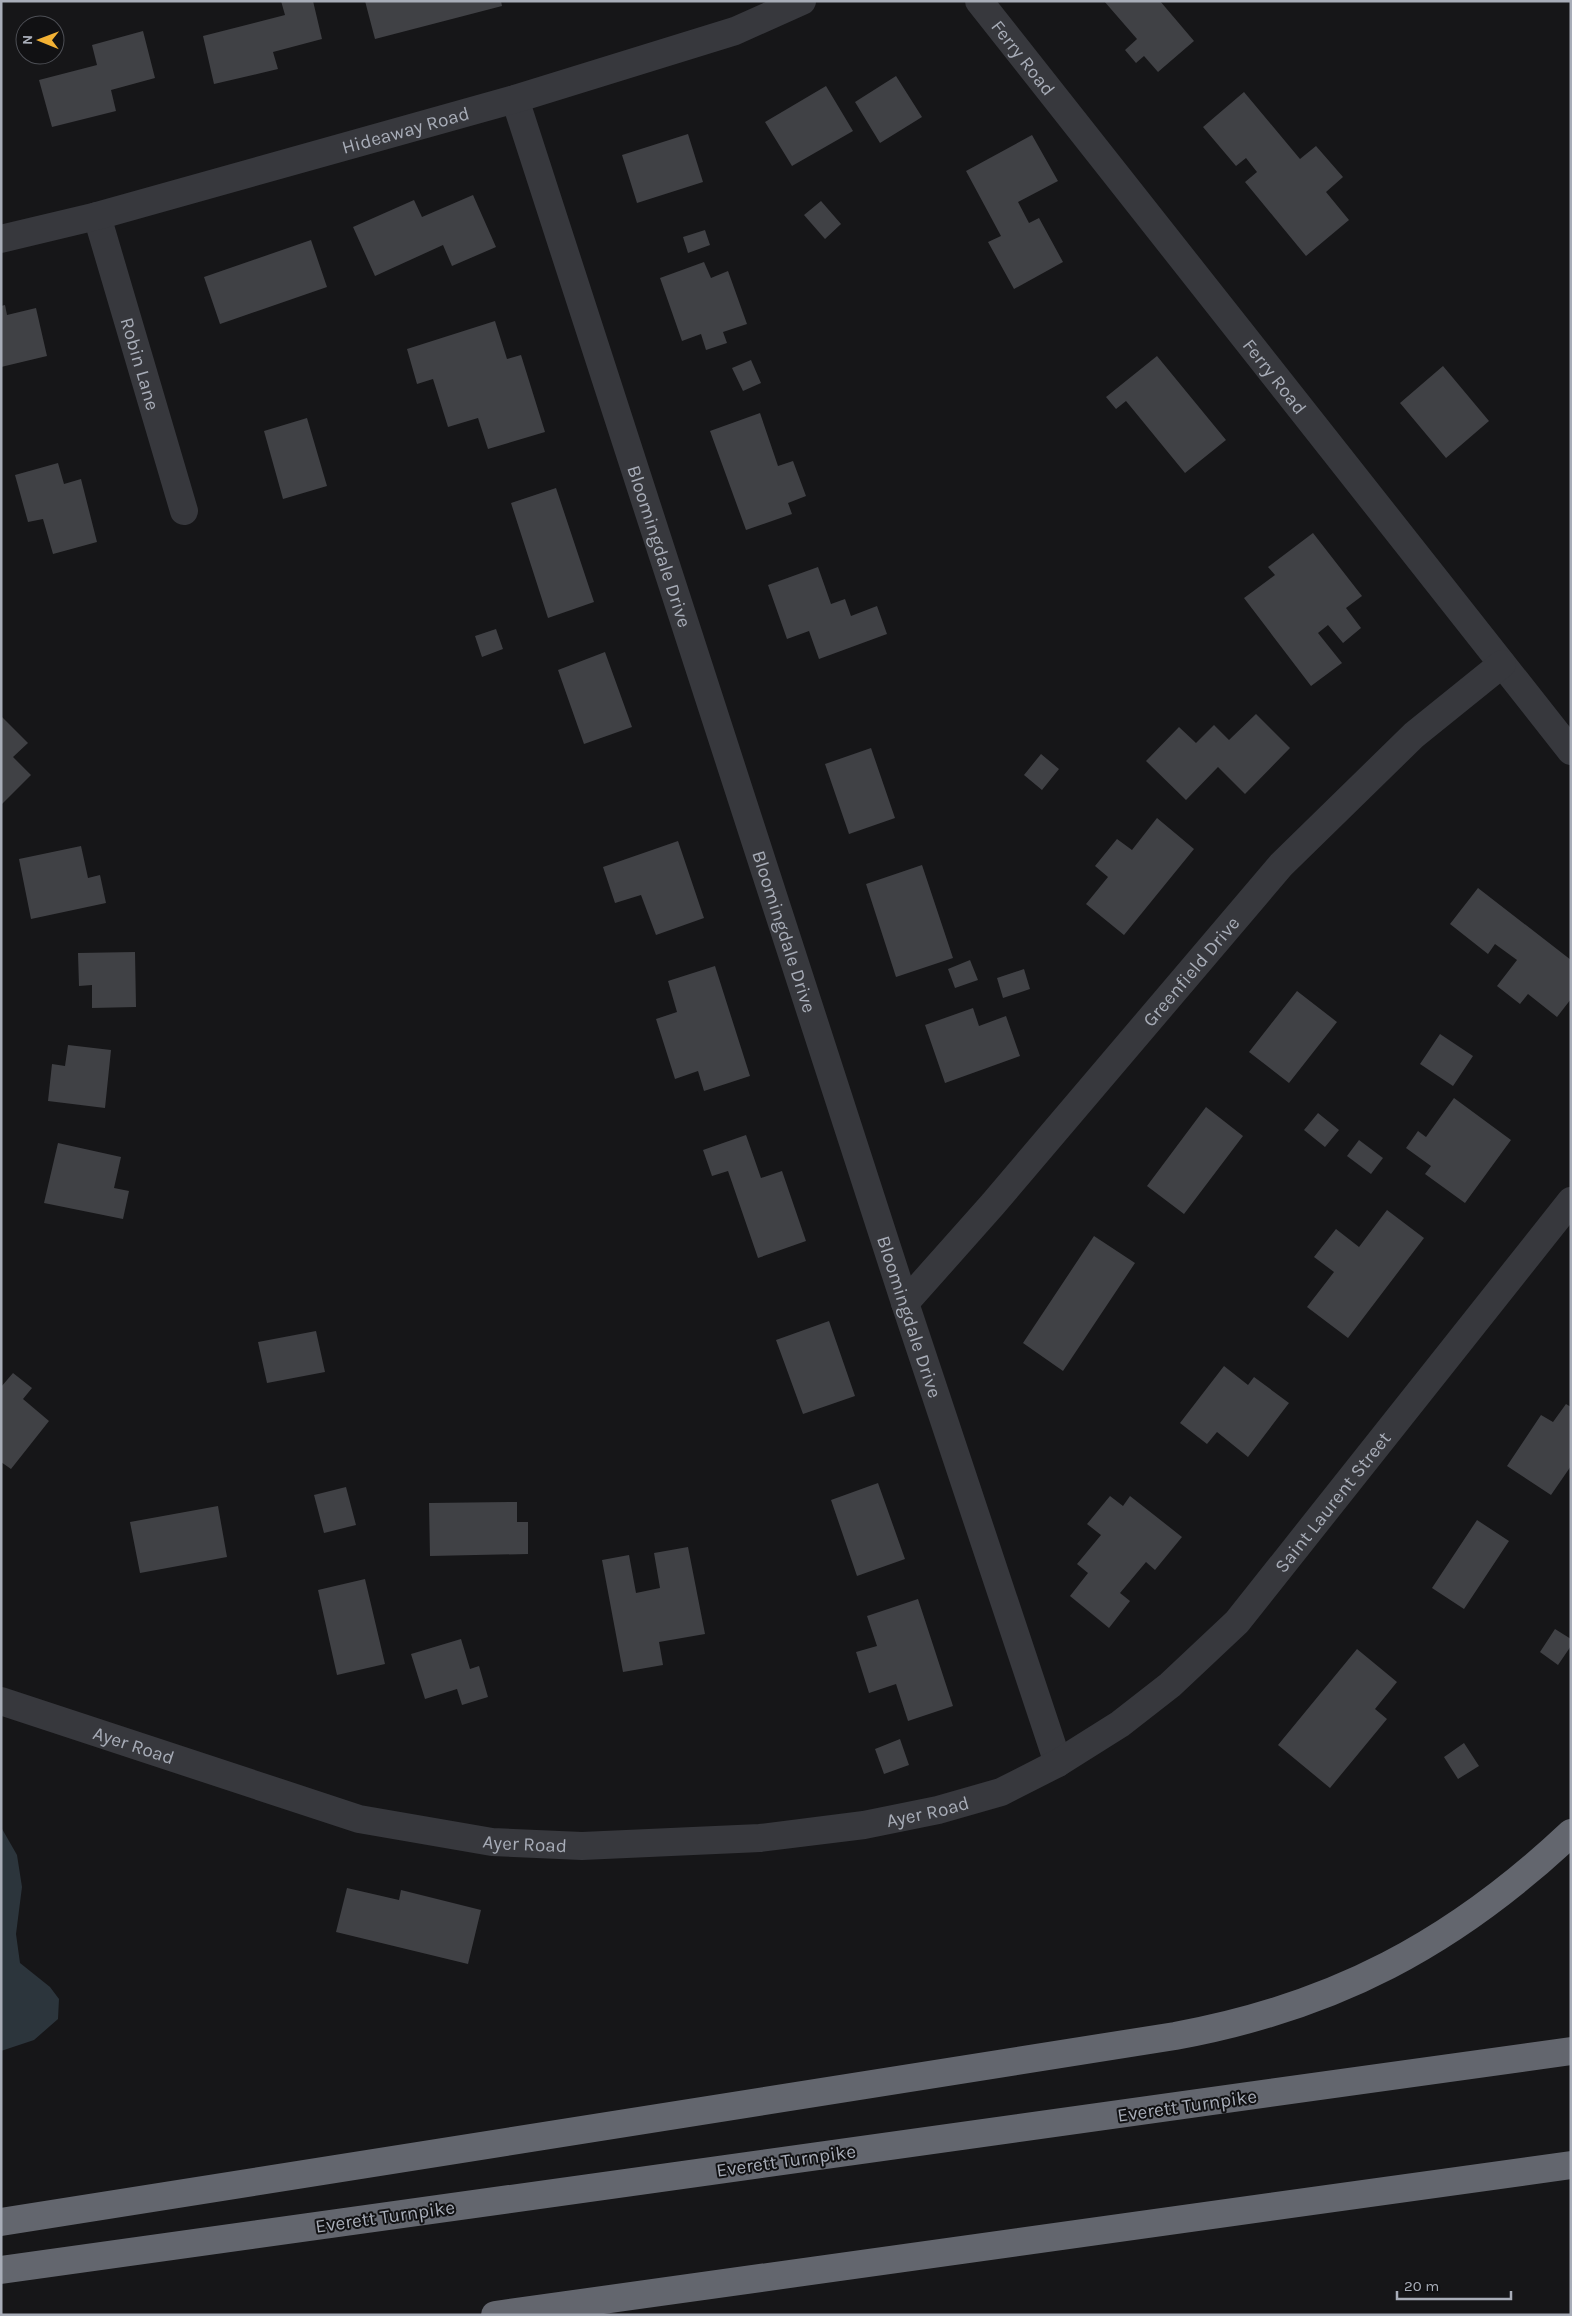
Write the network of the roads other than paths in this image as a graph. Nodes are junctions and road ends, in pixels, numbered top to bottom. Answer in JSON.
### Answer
{"nodes":[{"id":1,"x":802,"y":1,"type":"edge"},
{"id":2,"x":979,"y":1,"type":"edge"},
{"id":3,"x":515,"y":99,"type":"junction"},
{"id":4,"x":97,"y":216,"type":"junction"},
{"id":5,"x":1,"y":239,"type":"edge"},
{"id":6,"x":184,"y":511,"type":"dead end"},
{"id":7,"x":1502,"y":664,"type":"junction"},
{"id":8,"x":1571,"y":751,"type":"edge"},
{"id":9,"x":1571,"y":1202,"type":"edge"},
{"id":10,"x":905,"y":1303,"type":"junction"},
{"id":11,"x":1,"y":1701,"type":"edge"},
{"id":12,"x":1058,"y":1763,"type":"junction"},
{"id":13,"x":1571,"y":1833,"type":"edge"},
{"id":14,"x":1571,"y":2051,"type":"edge"},
{"id":15,"x":1571,"y":2165,"type":"edge"},
{"id":16,"x":1,"y":2222,"type":"edge"},
{"id":17,"x":1,"y":2270,"type":"edge"},
{"id":18,"x":495,"y":2315,"type":"edge"}],
"edges":[{"from":1,"to":3,"type":"street","name":"Hideaway Road"},
{"from":2,"to":7,"type":"street","name":"Ferry Road"},
{"from":3,"to":4,"type":"street","name":"Hideaway Road"},
{"from":3,"to":10,"type":"street","name":"Bloomingdale Drive"},
{"from":4,"to":5,"type":"street","name":"Hideaway Road"},
{"from":4,"to":6,"type":"street","name":"Robin Lane"},
{"from":7,"to":8,"type":"street","name":"Ferry Road"},
{"from":7,"to":10,"type":"street","name":"Greenfield Drive"},
{"from":9,"to":12,"type":"street","name":"Saint Laurent Street"},
{"from":10,"to":12,"type":"street","name":"Bloomingdale Drive"},
{"from":11,"to":12,"type":"street","name":"Ayer Road"},
{"from":13,"to":16,"type":"highway"},
{"from":14,"to":17,"type":"highway","name":"Everett Turnpike"},
{"from":15,"to":18,"type":"highway"}]}
